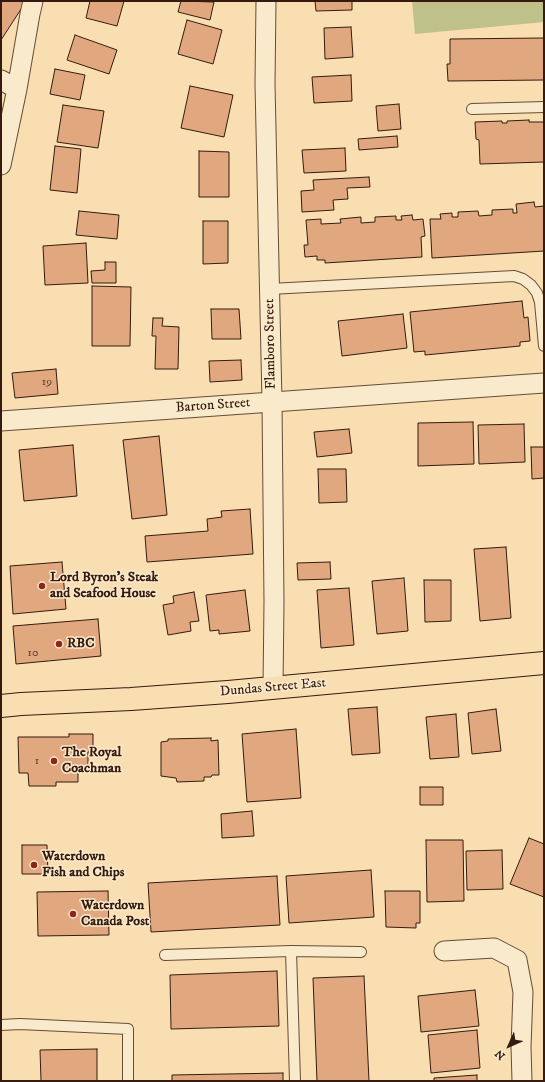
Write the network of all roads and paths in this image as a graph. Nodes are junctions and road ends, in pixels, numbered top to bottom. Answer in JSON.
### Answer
{"nodes":[{"id":1,"x":33,"y":1,"type":"edge"},
{"id":2,"x":266,"y":1,"type":"edge"},
{"id":3,"x":9,"y":85,"type":"edge"},
{"id":4,"x":544,"y":107,"type":"edge"},
{"id":5,"x":472,"y":109,"type":"dead end"},
{"id":6,"x":1,"y":165,"type":"edge"},
{"id":7,"x":270,"y":289,"type":"junction"},
{"id":8,"x":544,"y":346,"type":"edge"},
{"id":9,"x":544,"y":383,"type":"edge"},
{"id":10,"x":272,"y":402,"type":"junction"},
{"id":11,"x":1,"y":421,"type":"edge"},
{"id":12,"x":544,"y":663,"type":"edge"},
{"id":13,"x":273,"y":688,"type":"junction"},
{"id":14,"x":1,"y":706,"type":"edge"},
{"id":15,"x":291,"y":951,"type":"junction"},
{"id":16,"x":444,"y":951,"type":"dead end"},
{"id":17,"x":361,"y":952,"type":"dead end"},
{"id":18,"x":165,"y":955,"type":"dead end"},
{"id":19,"x":1,"y":1025,"type":"edge"},
{"id":20,"x":128,"y":1081,"type":"edge"},
{"id":21,"x":295,"y":1081,"type":"edge"},
{"id":22,"x":522,"y":1081,"type":"edge"}],
"edges":[{"from":1,"to":3,"type":"street"},
{"from":2,"to":7,"type":"street","name":"Flamboro Street"},
{"from":3,"to":6,"type":"street"},
{"from":4,"to":5,"type":"lane"},
{"from":7,"to":8,"type":"lane"},
{"from":7,"to":10,"type":"street","name":"Flamboro Street"},
{"from":9,"to":10,"type":"street","name":"Barton Street"},
{"from":10,"to":11,"type":"street","name":"Barton Street"},
{"from":10,"to":13,"type":"street","name":"Flamboro Street"},
{"from":12,"to":13,"type":"main road","name":"Dundas Street East"},
{"from":13,"to":14,"type":"main road","name":"Dundas Street East"},
{"from":15,"to":17,"type":"lane"},
{"from":15,"to":18,"type":"lane"},
{"from":15,"to":21,"type":"lane"},
{"from":16,"to":22,"type":"street"},
{"from":19,"to":20,"type":"lane"}]}
